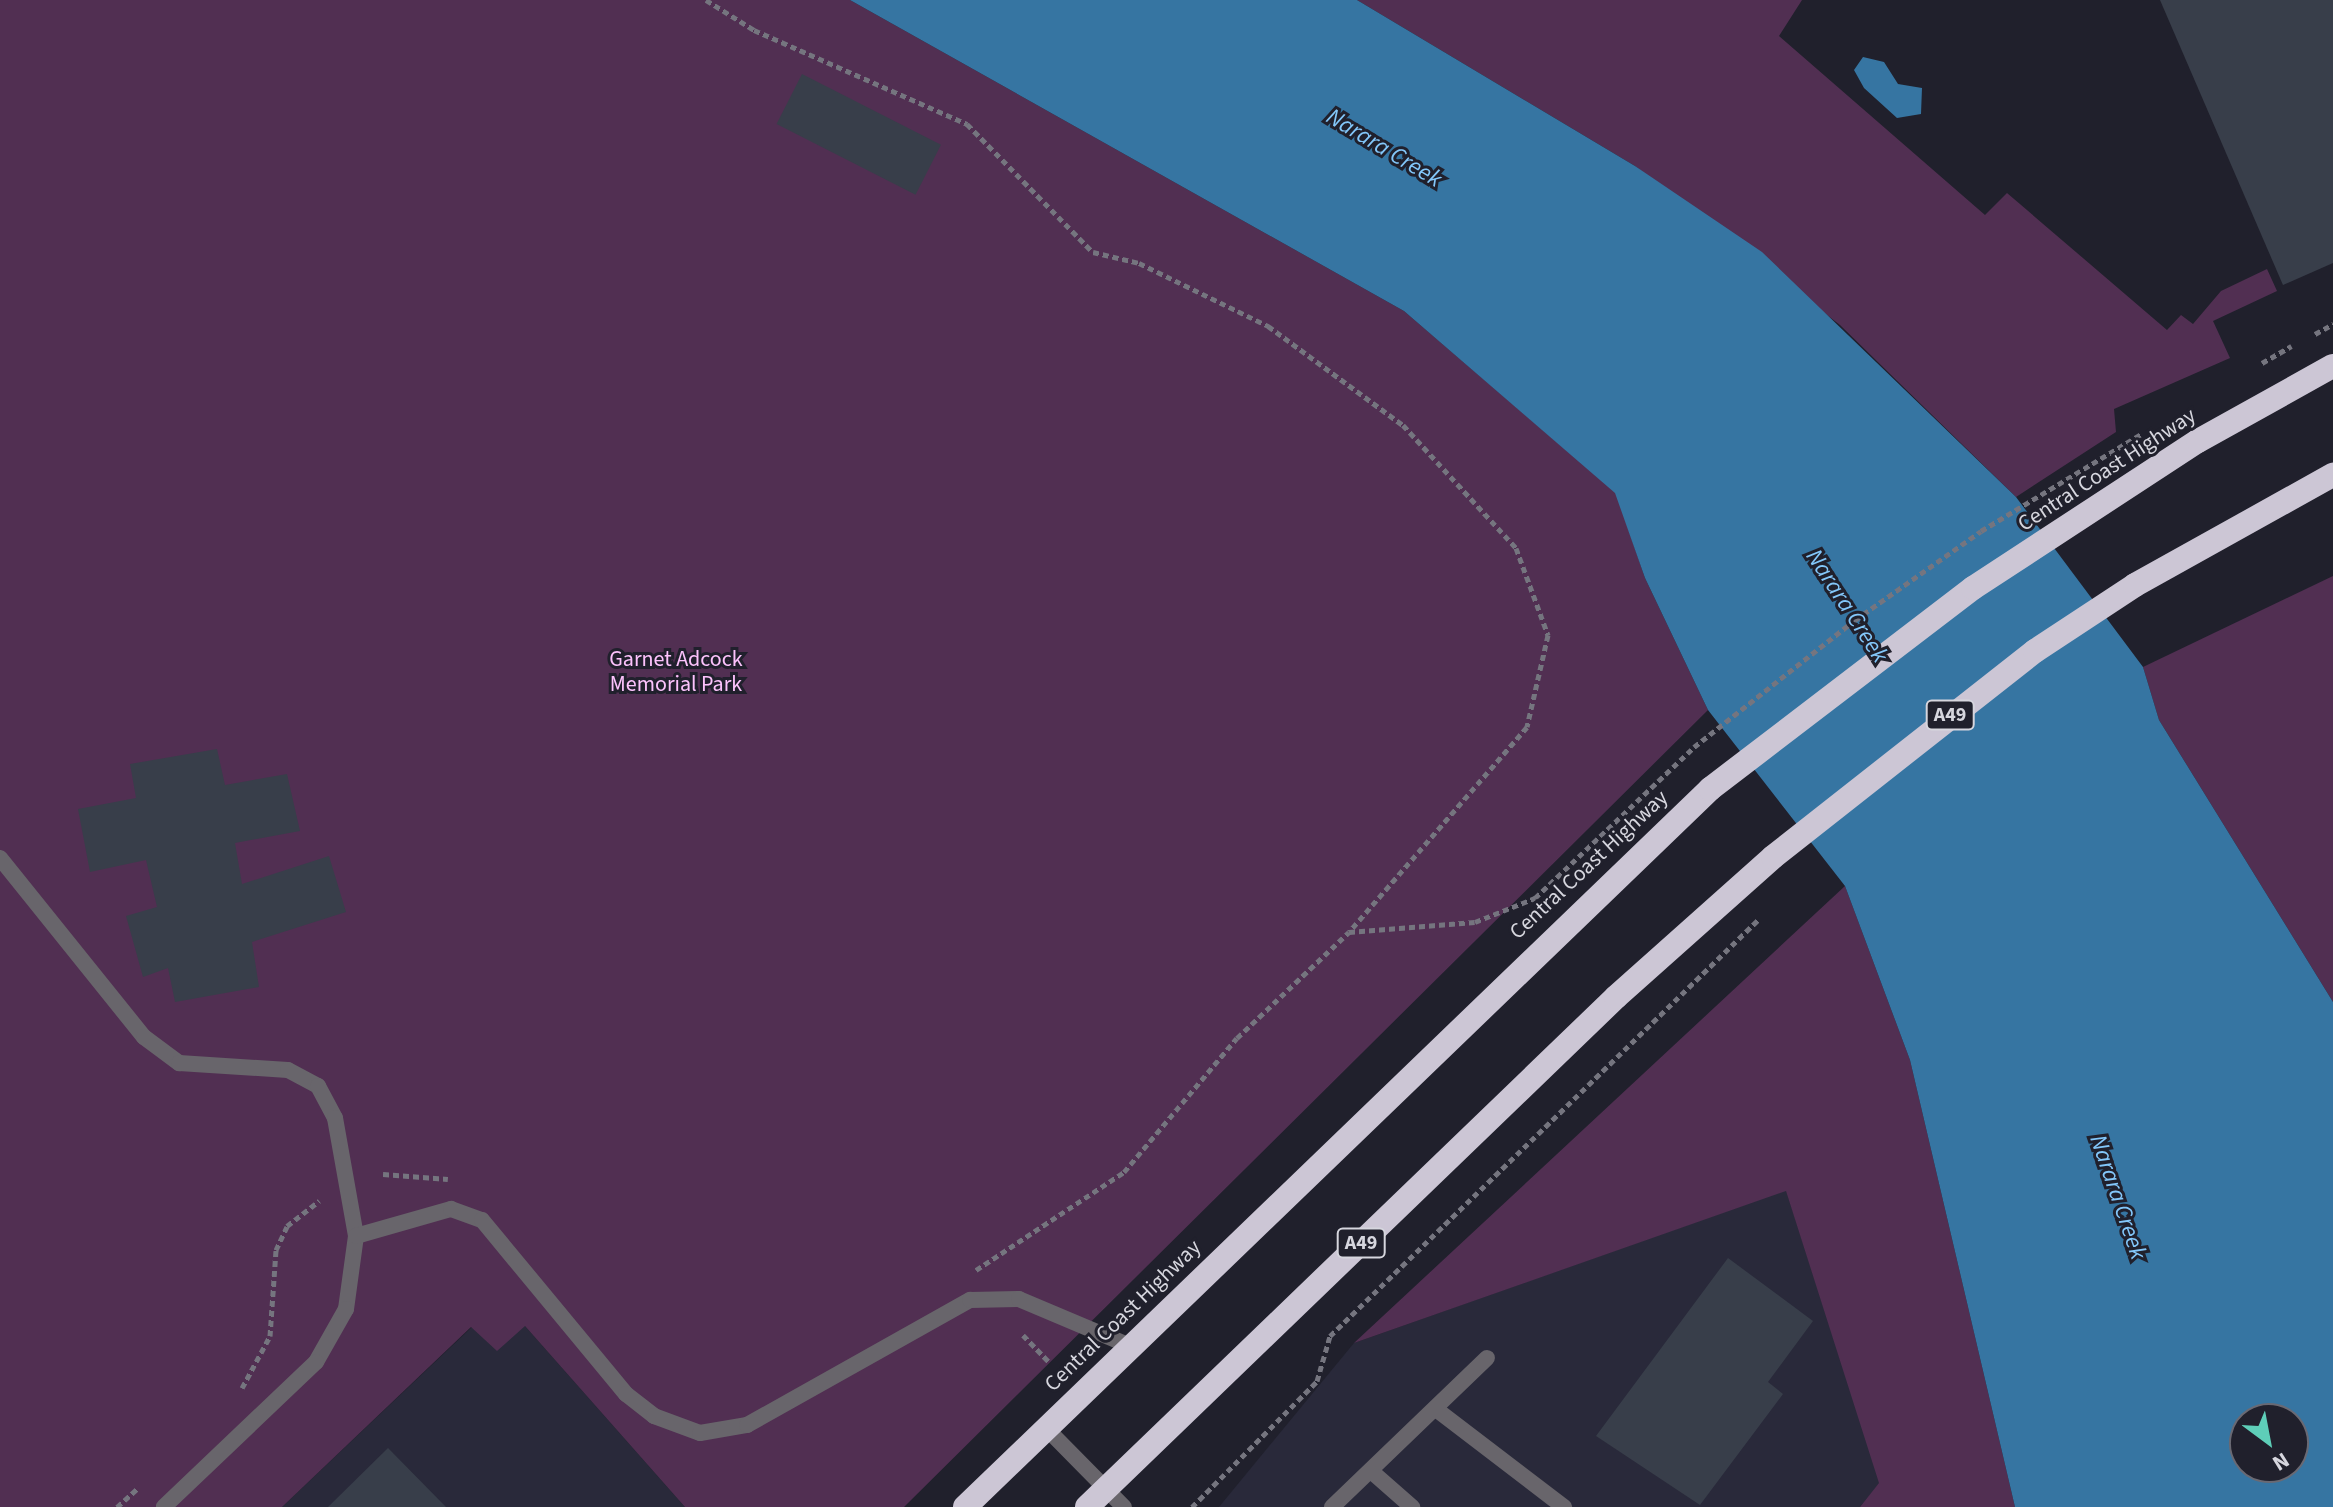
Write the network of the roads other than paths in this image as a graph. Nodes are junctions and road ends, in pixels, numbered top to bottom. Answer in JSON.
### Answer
{"nodes":[{"id":1,"x":2333,"y":366,"type":"edge"},
{"id":2,"x":2333,"y":475,"type":"edge"},
{"id":3,"x":0,"y":858,"type":"edge"},
{"id":4,"x":356,"y":1236,"type":"junction"},
{"id":5,"x":1130,"y":1346,"type":"junction"},
{"id":6,"x":1487,"y":1358,"type":"dead end"},
{"id":7,"x":1437,"y":1410,"type":"junction"},
{"id":8,"x":1046,"y":1428,"type":"junction"},
{"id":9,"x":1371,"y":1471,"type":"junction"},
{"id":10,"x":1106,"y":1489,"type":"junction"},
{"id":11,"x":164,"y":1507,"type":"edge"},
{"id":12,"x":965,"y":1507,"type":"edge"},
{"id":13,"x":1087,"y":1507,"type":"edge"},
{"id":14,"x":1124,"y":1507,"type":"edge"},
{"id":15,"x":1332,"y":1507,"type":"edge"},
{"id":16,"x":1412,"y":1507,"type":"edge"},
{"id":17,"x":1564,"y":1507,"type":"edge"}],
"edges":[{"from":1,"to":5,"type":"highway","name":"Central Coast Highway"},
{"from":2,"to":10,"type":"highway","number":"A49"},
{"from":3,"to":4,"type":"lane"},
{"from":4,"to":5,"type":"lane"},
{"from":4,"to":11,"type":"lane"},
{"from":5,"to":8,"type":"highway","name":"Central Coast Highway"},
{"from":6,"to":7,"type":"lane"},
{"from":7,"to":9,"type":"lane"},
{"from":7,"to":17,"type":"lane"},
{"from":8,"to":10,"type":"lane"},
{"from":8,"to":12,"type":"highway","name":"Central Coast Highway"},
{"from":9,"to":15,"type":"lane"},
{"from":9,"to":16,"type":"lane"},
{"from":10,"to":13,"type":"highway","number":"A49"},
{"from":10,"to":14,"type":"lane"}]}
